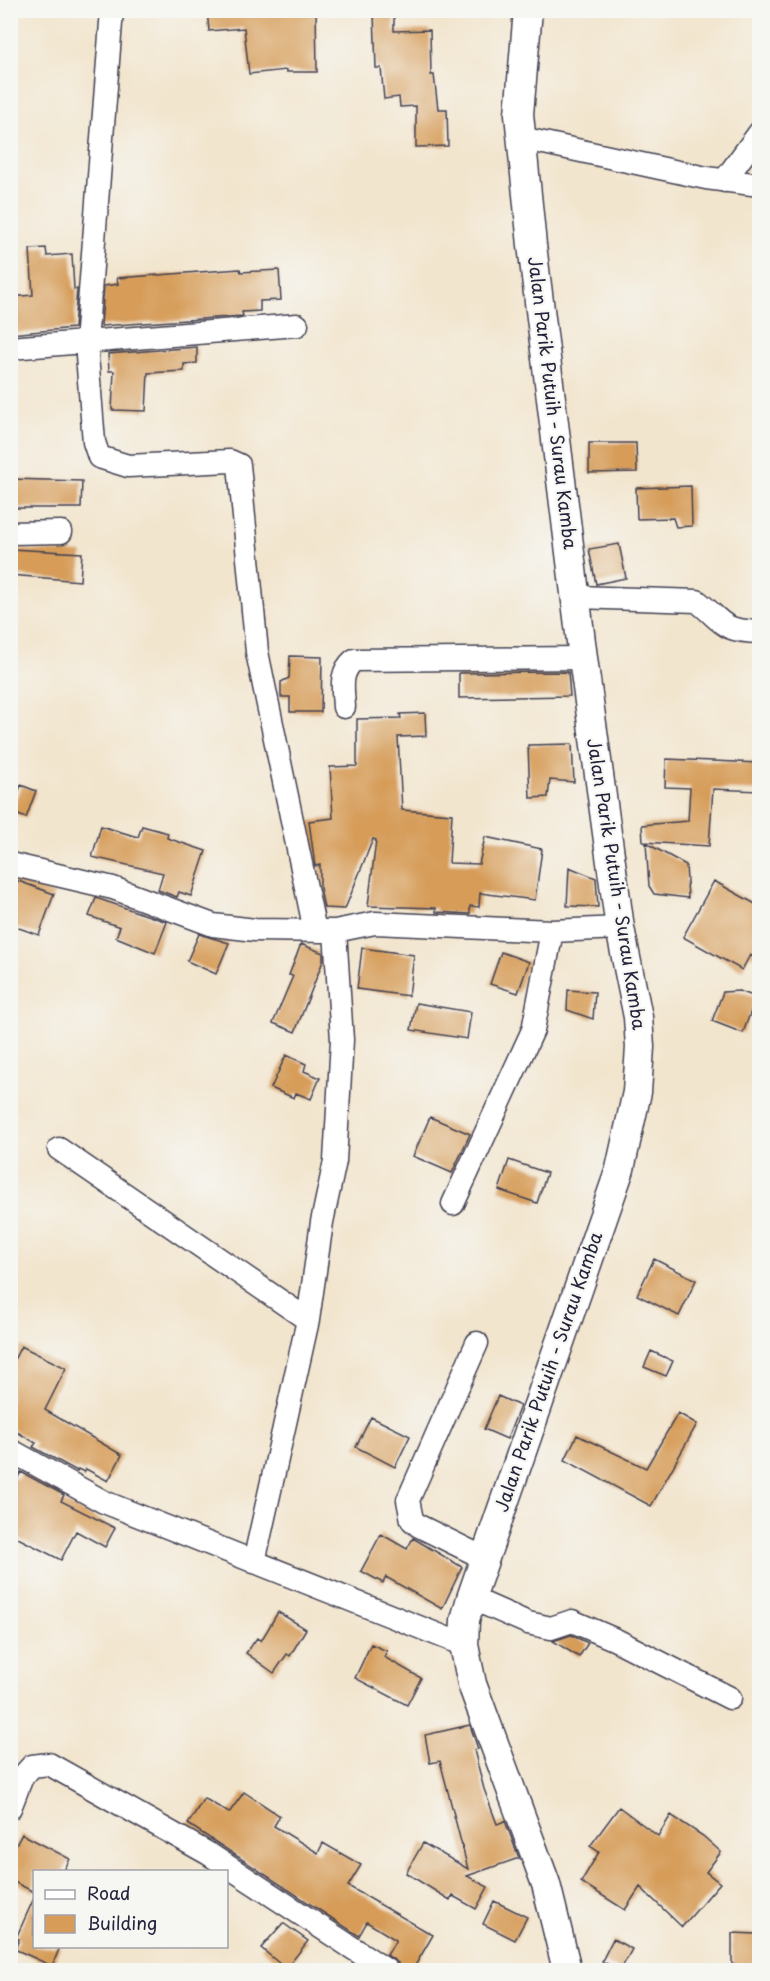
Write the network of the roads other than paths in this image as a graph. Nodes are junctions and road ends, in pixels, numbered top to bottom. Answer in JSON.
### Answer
{"nodes":[{"id":1,"x":112,"y":10,"type":"edge"},
{"id":2,"x":528,"y":10,"type":"edge"},
{"id":3,"x":759,"y":132,"type":"edge"},
{"id":4,"x":521,"y":138,"type":"junction"},
{"id":5,"x":724,"y":181,"type":"junction"},
{"id":6,"x":759,"y":185,"type":"edge"},
{"id":7,"x":297,"y":325,"type":"dead end"},
{"id":8,"x":86,"y":343,"type":"junction"},
{"id":9,"x":10,"y":348,"type":"edge"},
{"id":10,"x":61,"y":532,"type":"dead end"},
{"id":11,"x":10,"y":533,"type":"edge"},
{"id":12,"x":577,"y":597,"type":"junction"},
{"id":13,"x":759,"y":632,"type":"edge"},
{"id":14,"x":583,"y":658,"type":"junction"},
{"id":15,"x":344,"y":707,"type":"dead end"},
{"id":16,"x":10,"y":864,"type":"edge"},
{"id":17,"x":620,"y":928,"type":"junction"},
{"id":18,"x":325,"y":931,"type":"junction"},
{"id":19,"x":552,"y":931,"type":"junction"},
{"id":20,"x":59,"y":1149,"type":"dead end"},
{"id":21,"x":453,"y":1204,"type":"dead end"},
{"id":22,"x":308,"y":1320,"type":"junction"},
{"id":23,"x":477,"y":1343,"type":"dead end"},
{"id":24,"x":10,"y":1450,"type":"edge"},
{"id":25,"x":484,"y":1558,"type":"junction"},
{"id":26,"x":254,"y":1562,"type":"junction"},
{"id":27,"x":471,"y":1598,"type":"junction"},
{"id":28,"x":464,"y":1645,"type":"junction"},
{"id":29,"x":730,"y":1698,"type":"dead end"},
{"id":30,"x":10,"y":1808,"type":"edge"},
{"id":31,"x":386,"y":1971,"type":"edge"},
{"id":32,"x":567,"y":1971,"type":"edge"}],
"edges":[{"from":1,"to":8,"type":"street"},
{"from":2,"to":4,"type":"street","name":"Jalan Parik Putuih - Surau Kamba"},
{"from":3,"to":5,"type":"street"},
{"from":4,"to":5,"type":"street"},
{"from":4,"to":12,"type":"street","name":"Jalan Parik Putuih - Surau Kamba"},
{"from":5,"to":6,"type":"street"},
{"from":7,"to":8,"type":"street"},
{"from":8,"to":9,"type":"street"},
{"from":8,"to":18,"type":"street"},
{"from":10,"to":11,"type":"street"},
{"from":12,"to":13,"type":"street"},
{"from":12,"to":14,"type":"street","name":"Jalan Parik Putuih - Surau Kamba"},
{"from":14,"to":15,"type":"street"},
{"from":14,"to":17,"type":"street","name":"Jalan Parik Putuih - Surau Kamba"},
{"from":16,"to":18,"type":"street"},
{"from":17,"to":19,"type":"street"},
{"from":17,"to":25,"type":"street","name":"Jalan Parik Putuih - Surau Kamba"},
{"from":18,"to":19,"type":"street"},
{"from":18,"to":22,"type":"street"},
{"from":19,"to":21,"type":"street"},
{"from":20,"to":22,"type":"street"},
{"from":22,"to":26,"type":"street"},
{"from":23,"to":25,"type":"street"},
{"from":24,"to":26,"type":"street"},
{"from":25,"to":27,"type":"street","name":"Jalan Parik Putuih - Surau Kamba"},
{"from":26,"to":28,"type":"street"},
{"from":27,"to":28,"type":"street","name":"Jalan Parik Putuih - Surau Kamba"},
{"from":27,"to":29,"type":"street"},
{"from":28,"to":32,"type":"street","name":"Jalan Parik Putuih - Surau Kamba"},
{"from":30,"to":31,"type":"street"}]}
